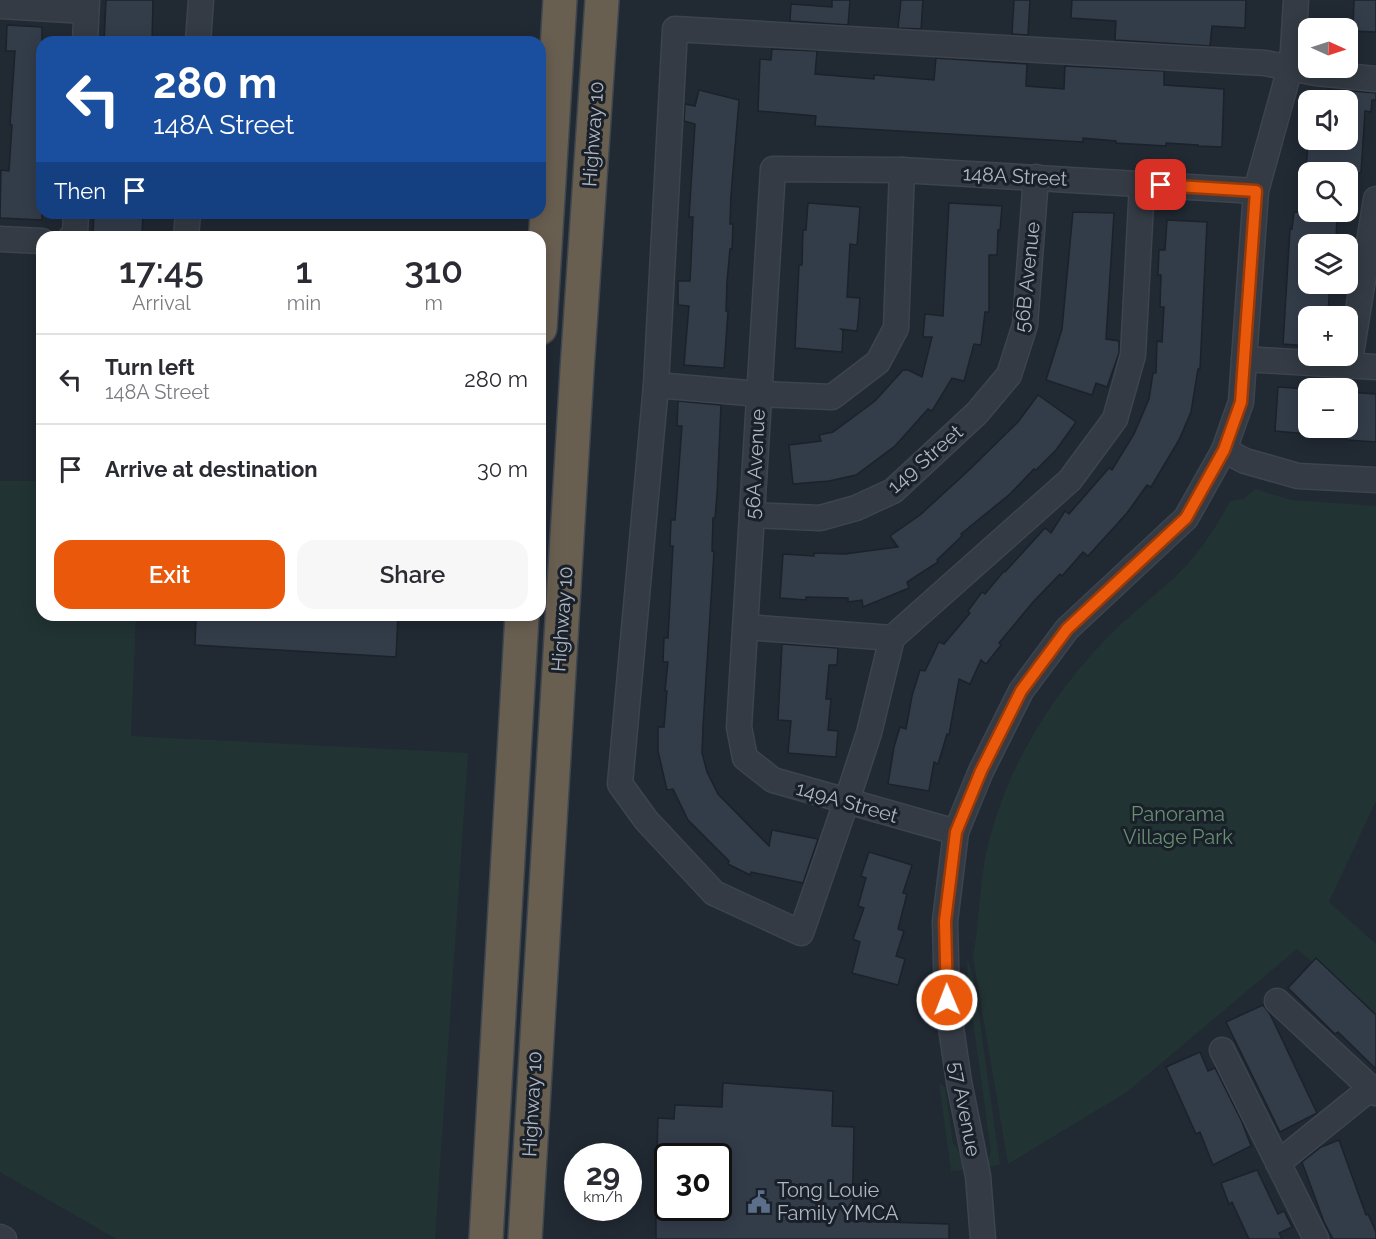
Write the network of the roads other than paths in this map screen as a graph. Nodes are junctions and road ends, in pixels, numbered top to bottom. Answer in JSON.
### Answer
{"nodes":[{"id":1,"x":201,"y":0,"type":"edge"},
{"id":2,"x":560,"y":0,"type":"edge"},
{"id":3,"x":602,"y":0,"type":"edge"},
{"id":4,"x":1296,"y":0,"type":"edge"},
{"id":5,"x":87,"y":5,"type":"edge"},
{"id":6,"x":0,"y":6,"type":"edge"},
{"id":7,"x":85,"y":36,"type":"edge"},
{"id":8,"x":198,"y":36,"type":"edge"},
{"id":9,"x":1290,"y":68,"type":"junction"},
{"id":10,"x":1376,"y":79,"type":"edge"},
{"id":11,"x":773,"y":170,"type":"joint"},
{"id":12,"x":902,"y":170,"type":"junction"},
{"id":13,"x":1036,"y":177,"type":"junction"},
{"id":14,"x":1142,"y":184,"type":"junction"},
{"id":15,"x":1256,"y":191,"type":"junction"},
{"id":16,"x":1376,"y":199,"type":"edge"},
{"id":17,"x":546,"y":231,"type":"edge"},
{"id":18,"x":0,"y":239,"type":"edge"},
{"id":19,"x":36,"y":240,"type":"edge"},
{"id":20,"x":1358,"y":310,"type":"edge"},
{"id":21,"x":1244,"y":359,"type":"junction"},
{"id":22,"x":1298,"y":363,"type":"edge"},
{"id":23,"x":1349,"y":366,"type":"edge"},
{"id":24,"x":1376,"y":367,"type":"edge"},
{"id":25,"x":1009,"y":375,"type":"joint"},
{"id":26,"x":656,"y":386,"type":"junction"},
{"id":27,"x":759,"y":394,"type":"junction"},
{"id":28,"x":1224,"y":450,"type":"junction"},
{"id":29,"x":1376,"y":480,"type":"edge"},
{"id":30,"x":752,"y":515,"type":"junction"},
{"id":31,"x":522,"y":621,"type":"edge"},
{"id":32,"x":746,"y":627,"type":"junction"},
{"id":33,"x":892,"y":638,"type":"junction"},
{"id":34,"x":745,"y":758,"type":"joint"},
{"id":35,"x":847,"y":802,"type":"junction"},
{"id":36,"x":956,"y":832,"type":"junction"},
{"id":37,"x":1277,"y":1001,"type":"dead end"},
{"id":38,"x":1222,"y":1050,"type":"dead end"},
{"id":39,"x":1373,"y":1091,"type":"edge"},
{"id":40,"x":1278,"y":1163,"type":"junction"},
{"id":41,"x":486,"y":1239,"type":"edge"},
{"id":42,"x":525,"y":1239,"type":"edge"},
{"id":43,"x":983,"y":1239,"type":"edge"},
{"id":44,"x":1316,"y":1239,"type":"edge"}],
"edges":[{"from":1,"to":8,"type":"street"},
{"from":2,"to":17,"type":"highway","name":"Highway 10"},
{"from":3,"to":42,"type":"highway","name":"Highway 10"},
{"from":4,"to":9,"type":"street","name":"57 Avenue"},
{"from":5,"to":6,"type":"street"},
{"from":5,"to":7,"type":"street"},
{"from":9,"to":10,"type":"street"},
{"from":9,"to":15,"type":"street","name":"57 Avenue"},
{"from":9,"to":26,"type":"street"},
{"from":11,"to":12,"type":"street","name":"148A Street"},
{"from":11,"to":27,"type":"street","name":"56A Avenue"},
{"from":12,"to":13,"type":"street","name":"148A Street"},
{"from":12,"to":27,"type":"street"},
{"from":13,"to":14,"type":"street","name":"148A Street"},
{"from":13,"to":25,"type":"street","name":"56B Avenue"},
{"from":14,"to":15,"type":"street","name":"148A Street"},
{"from":14,"to":33,"type":"street"},
{"from":15,"to":21,"type":"street","name":"57 Avenue"},
{"from":16,"to":20,"type":"street"},
{"from":18,"to":19,"type":"street"},
{"from":21,"to":22,"type":"street"},
{"from":21,"to":28,"type":"street","name":"57 Avenue"},
{"from":23,"to":24,"type":"street"},
{"from":25,"to":30,"type":"street","name":"149 Street"},
{"from":26,"to":27,"type":"street"},
{"from":26,"to":35,"type":"street"},
{"from":27,"to":30,"type":"street","name":"56A Avenue"},
{"from":28,"to":29,"type":"street"},
{"from":28,"to":36,"type":"street","name":"57 Avenue"},
{"from":30,"to":32,"type":"street","name":"56A Avenue"},
{"from":31,"to":41,"type":"highway","name":"Highway 10"},
{"from":32,"to":33,"type":"street"},
{"from":32,"to":34,"type":"street","name":"56A Avenue"},
{"from":33,"to":35,"type":"street"},
{"from":34,"to":35,"type":"street","name":"149A Street"},
{"from":35,"to":36,"type":"street","name":"149A Street"},
{"from":36,"to":43,"type":"street","name":"57 Avenue"},
{"from":37,"to":39,"type":"street"},
{"from":38,"to":40,"type":"street"},
{"from":39,"to":40,"type":"street"},
{"from":40,"to":44,"type":"street"}]}
